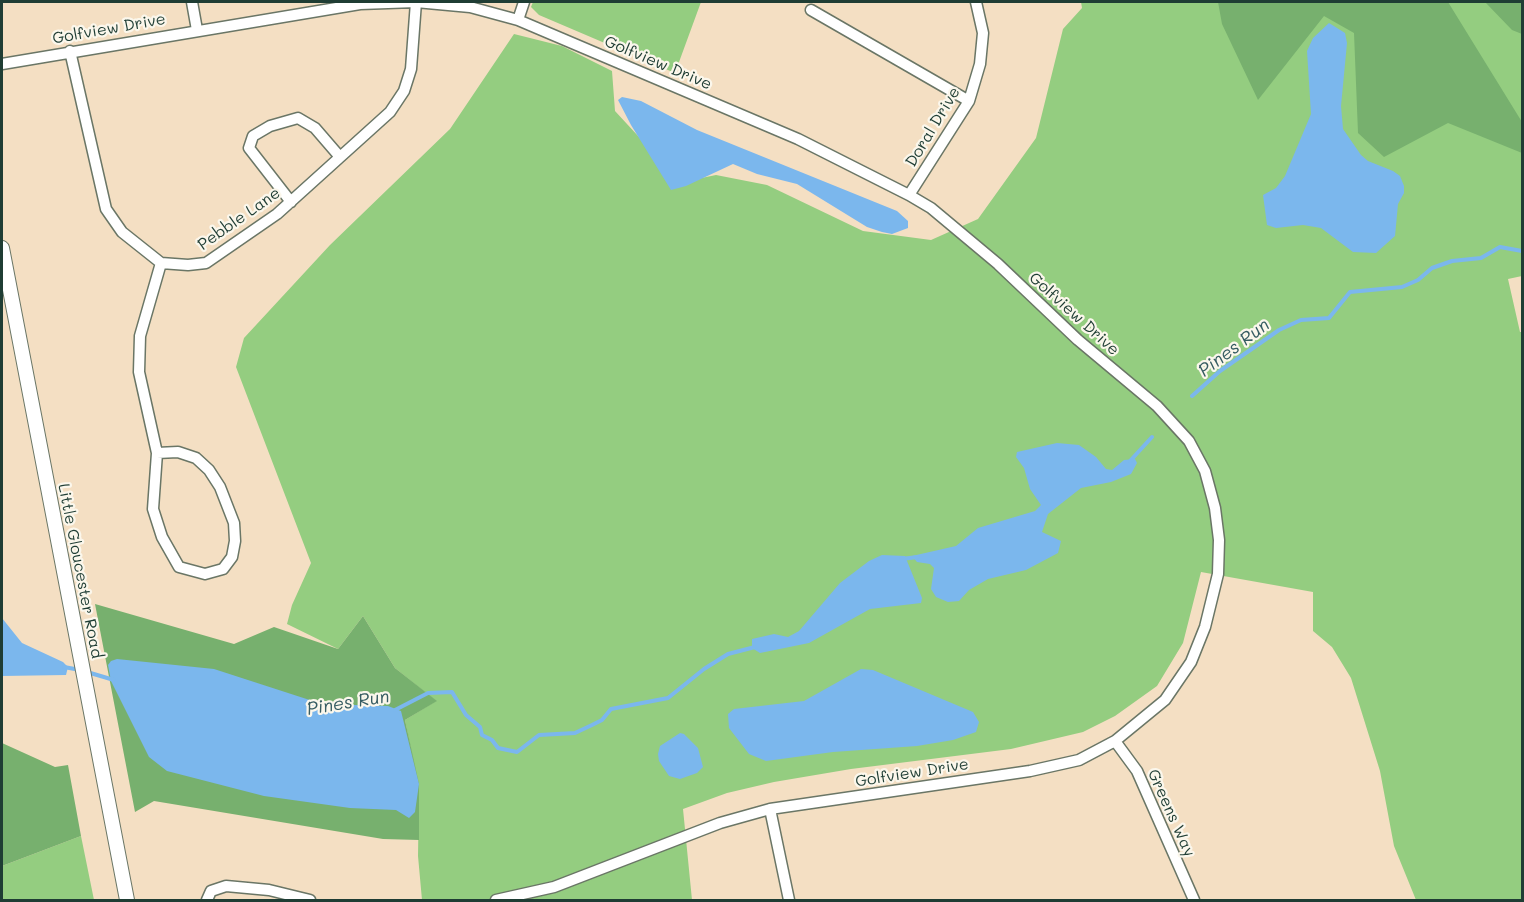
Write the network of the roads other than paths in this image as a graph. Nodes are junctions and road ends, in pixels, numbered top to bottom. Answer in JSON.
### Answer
{"nodes":[{"id":1,"x":192,"y":2,"type":"edge"},
{"id":2,"x":416,"y":2,"type":"edge"},
{"id":3,"x":524,"y":2,"type":"edge"},
{"id":4,"x":976,"y":2,"type":"edge"},
{"id":5,"x":811,"y":10,"type":"dead end"},
{"id":6,"x":518,"y":20,"type":"junction"},
{"id":7,"x":197,"y":30,"type":"junction"},
{"id":8,"x":69,"y":51,"type":"junction"},
{"id":9,"x":2,"y":64,"type":"edge"},
{"id":10,"x":969,"y":101,"type":"junction"},
{"id":11,"x":340,"y":157,"type":"junction"},
{"id":12,"x":909,"y":195,"type":"junction"},
{"id":13,"x":291,"y":202,"type":"junction"},
{"id":14,"x":2,"y":248,"type":"edge"},
{"id":15,"x":161,"y":262,"type":"junction"},
{"id":16,"x":157,"y":453,"type":"junction"},
{"id":17,"x":1115,"y":741,"type":"junction"},
{"id":18,"x":770,"y":809,"type":"junction"},
{"id":19,"x":127,"y":900,"type":"edge"},
{"id":20,"x":207,"y":900,"type":"edge"},
{"id":21,"x":310,"y":900,"type":"edge"},
{"id":22,"x":496,"y":900,"type":"edge"},
{"id":23,"x":789,"y":900,"type":"edge"},
{"id":24,"x":1194,"y":900,"type":"edge"}],
"edges":[{"from":1,"to":7,"type":"street"},
{"from":2,"to":6,"type":"street","name":"Golfview Drive"},
{"from":2,"to":7,"type":"street","name":"Golfview Drive"},
{"from":2,"to":11,"type":"street","name":"Pebble Lane"},
{"from":3,"to":6,"type":"street"},
{"from":4,"to":10,"type":"street","name":"Doral Drive"},
{"from":5,"to":10,"type":"street"},
{"from":6,"to":12,"type":"street","name":"Golfview Drive"},
{"from":7,"to":8,"type":"street","name":"Golfview Drive"},
{"from":8,"to":9,"type":"street","name":"Golfview Drive"},
{"from":8,"to":15,"type":"street"},
{"from":10,"to":12,"type":"street","name":"Doral Drive"},
{"from":11,"to":13,"type":"street","name":"Pebble Lane"},
{"from":11,"to":13,"type":"street"},
{"from":12,"to":17,"type":"street","name":"Golfview Drive"},
{"from":13,"to":15,"type":"street","name":"Pebble Lane"},
{"from":14,"to":19,"type":"street","name":"Little Gloucester Road"},
{"from":15,"to":16,"type":"street"},
{"from":16,"to":16,"type":"street"},
{"from":17,"to":18,"type":"street","name":"Golfview Drive"},
{"from":17,"to":24,"type":"street","name":"Greens Way"},
{"from":18,"to":22,"type":"street","name":"Golfview Drive"},
{"from":18,"to":23,"type":"street"},
{"from":20,"to":21,"type":"street"}]}
